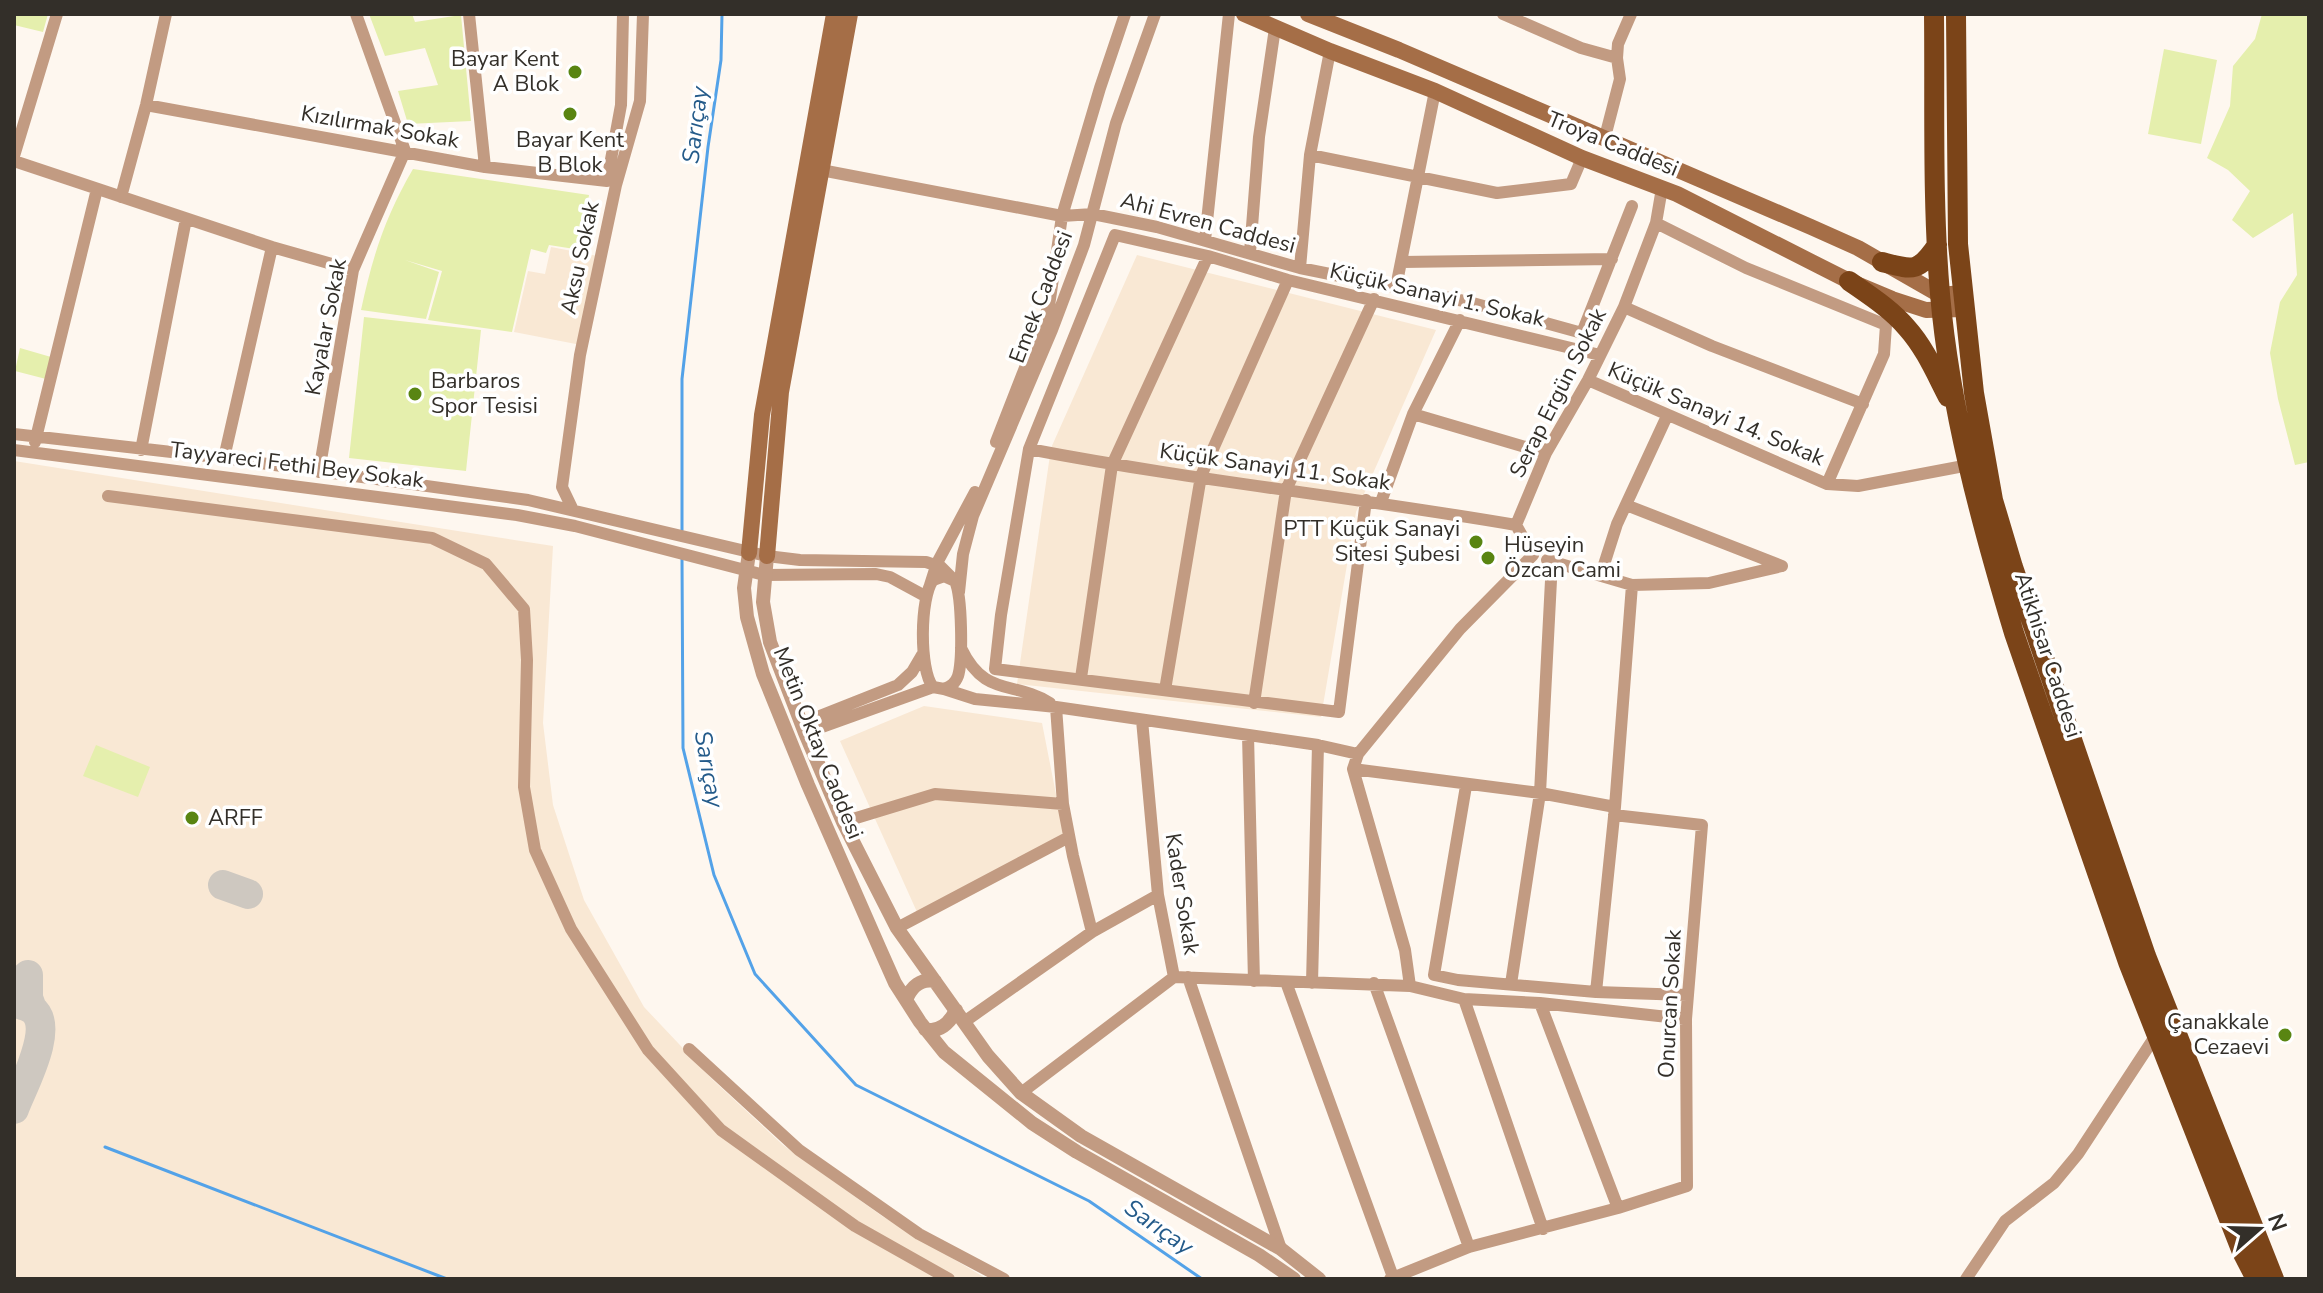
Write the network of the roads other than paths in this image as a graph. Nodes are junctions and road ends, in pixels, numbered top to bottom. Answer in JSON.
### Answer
{"nodes":[{"id":1,"x":57,"y":14,"type":"edge"},
{"id":2,"x":166,"y":14,"type":"edge"},
{"id":3,"x":356,"y":14,"type":"edge"},
{"id":4,"x":469,"y":14,"type":"edge"},
{"id":5,"x":623,"y":14,"type":"edge"},
{"id":6,"x":643,"y":14,"type":"edge"},
{"id":7,"x":834,"y":14,"type":"edge"},
{"id":8,"x":850,"y":14,"type":"edge"},
{"id":9,"x":1155,"y":14,"type":"edge"},
{"id":10,"x":1229,"y":14,"type":"edge"},
{"id":11,"x":1244,"y":14,"type":"edge"},
{"id":12,"x":1308,"y":14,"type":"edge"},
{"id":13,"x":1503,"y":14,"type":"edge"},
{"id":14,"x":1631,"y":14,"type":"edge"},
{"id":15,"x":1934,"y":14,"type":"edge"},
{"id":16,"x":1956,"y":14,"type":"edge"},
{"id":17,"x":1123,"y":16,"type":"edge"},
{"id":18,"x":1275,"y":28,"type":"junction"},
{"id":19,"x":1330,"y":51,"type":"junction"},
{"id":20,"x":1617,"y":58,"type":"junction"},
{"id":21,"x":1435,"y":91,"type":"junction"},
{"id":22,"x":146,"y":105,"type":"junction"},
{"id":23,"x":1605,"y":137,"type":"junction"},
{"id":24,"x":405,"y":151,"type":"junction"},
{"id":25,"x":1310,"y":155,"type":"junction"},
{"id":26,"x":1582,"y":158,"type":"junction"},
{"id":27,"x":14,"y":159,"type":"edge"},
{"id":28,"x":485,"y":167,"type":"junction"},
{"id":29,"x":821,"y":170,"type":"junction"},
{"id":30,"x":1419,"y":178,"type":"junction"},
{"id":31,"x":607,"y":181,"type":"joint"},
{"id":32,"x":1662,"y":188,"type":"junction"},
{"id":33,"x":97,"y":189,"type":"junction"},
{"id":34,"x":121,"y":197,"type":"junction"},
{"id":35,"x":1632,"y":206,"type":"dead end"},
{"id":36,"x":1093,"y":214,"type":"junction"},
{"id":37,"x":1062,"y":216,"type":"junction"},
{"id":38,"x":186,"y":219,"type":"junction"},
{"id":39,"x":1656,"y":223,"type":"junction"},
{"id":40,"x":1205,"y":240,"type":"junction"},
{"id":41,"x":1937,"y":245,"type":"junction"},
{"id":42,"x":272,"y":247,"type":"junction"},
{"id":43,"x":1250,"y":252,"type":"junction"},
{"id":44,"x":1208,"y":256,"type":"junction"},
{"id":45,"x":1612,"y":259,"type":"junction"},
{"id":46,"x":1402,"y":262,"type":"junction"},
{"id":47,"x":1882,"y":262,"type":"junction"},
{"id":48,"x":1300,"y":268,"type":"junction"},
{"id":49,"x":353,"y":270,"type":"junction"},
{"id":50,"x":1288,"y":280,"type":"junction"},
{"id":51,"x":1849,"y":281,"type":"junction"},
{"id":52,"x":1396,"y":287,"type":"junction"},
{"id":53,"x":1374,"y":299,"type":"junction"},
{"id":54,"x":1963,"y":301,"type":"junction"},
{"id":55,"x":1941,"y":303,"type":"junction"},
{"id":56,"x":1624,"y":307,"type":"junction"},
{"id":57,"x":1460,"y":320,"type":"junction"},
{"id":58,"x":1600,"y":355,"type":"junction"},
{"id":59,"x":1588,"y":380,"type":"junction"},
{"id":60,"x":1863,"y":404,"type":"junction"},
{"id":61,"x":1413,"y":414,"type":"junction"},
{"id":62,"x":1957,"y":415,"type":"junction"},
{"id":63,"x":1667,"y":416,"type":"junction"},
{"id":64,"x":14,"y":434,"type":"edge"},
{"id":65,"x":36,"y":437,"type":"junction"},
{"id":66,"x":1029,"y":449,"type":"junction"},
{"id":67,"x":14,"y":450,"type":"edge"},
{"id":68,"x":141,"y":450,"type":"junction"},
{"id":69,"x":32,"y":452,"type":"junction"},
{"id":70,"x":1546,"y":453,"type":"junction"},
{"id":71,"x":224,"y":458,"type":"junction"},
{"id":72,"x":1112,"y":465,"type":"junction"},
{"id":73,"x":1969,"y":465,"type":"junction"},
{"id":74,"x":319,"y":472,"type":"junction"},
{"id":75,"x":1201,"y":476,"type":"junction"},
{"id":76,"x":1827,"y":484,"type":"junction"},
{"id":77,"x":1286,"y":490,"type":"junction"},
{"id":78,"x":108,"y":496,"type":"dead end"},
{"id":79,"x":1366,"y":500,"type":"junction"},
{"id":80,"x":1381,"y":502,"type":"junction"},
{"id":81,"x":1626,"y":505,"type":"junction"},
{"id":82,"x":573,"y":510,"type":"junction"},
{"id":83,"x":1516,"y":525,"type":"junction"},
{"id":84,"x":745,"y":552,"type":"junction"},
{"id":85,"x":1533,"y":555,"type":"junction"},
{"id":86,"x":767,"y":556,"type":"junction"},
{"id":87,"x":1552,"y":561,"type":"junction"},
{"id":88,"x":936,"y":566,"type":"junction"},
{"id":89,"x":744,"y":571,"type":"junction"},
{"id":90,"x":1601,"y":574,"type":"junction"},
{"id":91,"x":764,"y":575,"type":"junction"},
{"id":92,"x":1632,"y":585,"type":"junction"},
{"id":93,"x":957,"y":586,"type":"junction"},
{"id":94,"x":928,"y":590,"type":"junction"},
{"id":95,"x":960,"y":646,"type":"junction"},
{"id":96,"x":924,"y":653,"type":"junction"},
{"id":97,"x":1081,"y":678,"type":"junction"},
{"id":98,"x":938,"y":688,"type":"junction"},
{"id":99,"x":1165,"y":690,"type":"junction"},
{"id":100,"x":1254,"y":703,"type":"junction"},
{"id":101,"x":1056,"y":707,"type":"junction"},
{"id":102,"x":1142,"y":720,"type":"junction"},
{"id":103,"x":804,"y":728,"type":"junction"},
{"id":104,"x":1248,"y":735,"type":"junction"},
{"id":105,"x":1318,"y":745,"type":"junction"},
{"id":106,"x":1358,"y":754,"type":"junction"},
{"id":107,"x":1353,"y":769,"type":"junction"},
{"id":108,"x":1466,"y":786,"type":"junction"},
{"id":109,"x":1540,"y":793,"type":"junction"},
{"id":110,"x":1063,"y":804,"type":"junction"},
{"id":111,"x":1614,"y":811,"type":"junction"},
{"id":112,"x":843,"y":822,"type":"junction"},
{"id":113,"x":1069,"y":837,"type":"junction"},
{"id":114,"x":1158,"y":895,"type":"junction"},
{"id":115,"x":897,"y":928,"type":"junction"},
{"id":116,"x":1092,"y":932,"type":"junction"},
{"id":117,"x":1174,"y":977,"type":"junction"},
{"id":118,"x":1188,"y":977,"type":"junction"},
{"id":119,"x":935,"y":981,"type":"junction"},
{"id":120,"x":1254,"y":981,"type":"junction"},
{"id":121,"x":1286,"y":982,"type":"junction"},
{"id":122,"x":1312,"y":983,"type":"junction"},
{"id":123,"x":1374,"y":983,"type":"junction"},
{"id":124,"x":1511,"y":984,"type":"junction"},
{"id":125,"x":1410,"y":986,"type":"junction"},
{"id":126,"x":1596,"y":992,"type":"junction"},
{"id":127,"x":1687,"y":995,"type":"junction"},
{"id":128,"x":1464,"y":999,"type":"junction"},
{"id":129,"x":906,"y":1000,"type":"junction"},
{"id":130,"x":1540,"y":1003,"type":"junction"},
{"id":131,"x":960,"y":1016,"type":"junction"},
{"id":132,"x":1686,"y":1019,"type":"junction"},
{"id":133,"x":925,"y":1029,"type":"junction"},
{"id":134,"x":2156,"y":1035,"type":"junction"},
{"id":135,"x":689,"y":1049,"type":"dead end"},
{"id":136,"x":1021,"y":1093,"type":"junction"},
{"id":137,"x":2224,"y":1180,"type":"junction"},
{"id":138,"x":1618,"y":1208,"type":"junction"},
{"id":139,"x":1543,"y":1229,"type":"junction"},
{"id":140,"x":1469,"y":1247,"type":"junction"},
{"id":141,"x":1281,"y":1249,"type":"junction"},
{"id":142,"x":1392,"y":1278,"type":"edge"},
{"id":143,"x":949,"y":1279,"type":"edge"},
{"id":144,"x":1004,"y":1279,"type":"edge"},
{"id":145,"x":1294,"y":1279,"type":"edge"},
{"id":146,"x":1319,"y":1279,"type":"edge"},
{"id":147,"x":1967,"y":1279,"type":"edge"},
{"id":148,"x":2256,"y":1279,"type":"edge"},
{"id":149,"x":2274,"y":1279,"type":"edge"}],
"edges":[{"from":1,"to":27,"type":"street"},
{"from":2,"to":22,"type":"street"},
{"from":3,"to":24,"type":"street"},
{"from":4,"to":28,"type":"street"},
{"from":5,"to":31,"type":"street","name":"Aksu Sokak"},
{"from":6,"to":82,"type":"street","name":"Aksu Sokak"},
{"from":7,"to":84,"type":"main road","name":"Metin Oktay Caddesi"},
{"from":8,"to":29,"type":"main road","name":"Metin Oktay Caddesi"},
{"from":9,"to":36,"type":"street","name":"Emek Caddesi"},
{"from":10,"to":40,"type":"street"},
{"from":11,"to":18,"type":"main road","name":"Troya Caddesi"},
{"from":12,"to":23,"type":"main road","name":"Troya Caddesi"},
{"from":13,"to":20,"type":"street"},
{"from":14,"to":20,"type":"street"},
{"from":15,"to":41,"type":"highway","name":"Atikhisar Caddesi"},
{"from":16,"to":54,"type":"highway","name":"Atikhisar Caddesi"},
{"from":17,"to":37,"type":"street","name":"Emek Caddesi"},
{"from":18,"to":19,"type":"main road","name":"Troya Caddesi"},
{"from":18,"to":43,"type":"street"},
{"from":19,"to":21,"type":"main road","name":"Troya Caddesi"},
{"from":19,"to":25,"type":"street"},
{"from":20,"to":23,"type":"street"},
{"from":21,"to":26,"type":"main road","name":"Troya Caddesi"},
{"from":21,"to":30,"type":"street"},
{"from":22,"to":24,"type":"street","name":"Kızılırmak Sokak"},
{"from":22,"to":34,"type":"street"},
{"from":23,"to":47,"type":"main road","name":"Troya Caddesi"},
{"from":24,"to":28,"type":"street","name":"Kızılırmak Sokak"},
{"from":24,"to":49,"type":"street","name":"Kayalar Sokak"},
{"from":25,"to":30,"type":"street"},
{"from":25,"to":48,"type":"street"},
{"from":26,"to":30,"type":"street"},
{"from":26,"to":32,"type":"main road","name":"Troya Caddesi"},
{"from":27,"to":33,"type":"street"},
{"from":28,"to":31,"type":"street","name":"Kızılırmak Sokak"},
{"from":29,"to":37,"type":"street","name":"Ahi Evren Caddesi"},
{"from":29,"to":86,"type":"main road","name":"Metin Oktay Caddesi"},
{"from":30,"to":46,"type":"street"},
{"from":32,"to":39,"type":"street","name":"Serap Ergün Sokak"},
{"from":32,"to":51,"type":"main road","name":"Troya Caddesi"},
{"from":33,"to":34,"type":"street"},
{"from":33,"to":65,"type":"street"},
{"from":34,"to":38,"type":"street"},
{"from":35,"to":45,"type":"street"},
{"from":36,"to":37,"type":"street","name":"Ahi Evren Caddesi"},
{"from":36,"to":40,"type":"street","name":"Ahi Evren Caddesi"},
{"from":36,"to":93,"type":"street","name":"Emek Caddesi"},
{"from":37,"to":88,"type":"street","name":"Emek Caddesi"},
{"from":38,"to":42,"type":"street"},
{"from":38,"to":68,"type":"street"},
{"from":39,"to":56,"type":"street","name":"Serap Ergün Sokak"},
{"from":39,"to":60,"type":"street"},
{"from":40,"to":43,"type":"street","name":"Ahi Evren Caddesi"},
{"from":41,"to":47,"type":"highway"},
{"from":41,"to":55,"type":"highway","name":"Atikhisar Caddesi"},
{"from":42,"to":49,"type":"street"},
{"from":42,"to":71,"type":"street"},
{"from":43,"to":48,"type":"street","name":"Ahi Evren Caddesi"},
{"from":44,"to":50,"type":"street","name":"Küçük Sanayi 1. Sokak"},
{"from":44,"to":66,"type":"street","name":"Küçük Sanayi 1. Sokak"},
{"from":44,"to":72,"type":"street"},
{"from":45,"to":46,"type":"street"},
{"from":45,"to":52,"type":"street","name":"Ahi Evren Caddesi"},
{"from":46,"to":52,"type":"street"},
{"from":47,"to":55,"type":"main road","name":"Troya Caddesi"},
{"from":48,"to":52,"type":"street","name":"Ahi Evren Caddesi"},
{"from":49,"to":74,"type":"street","name":"Kayalar Sokak"},
{"from":50,"to":53,"type":"street","name":"Küçük Sanayi 1. Sokak"},
{"from":50,"to":75,"type":"street"},
{"from":51,"to":55,"type":"main road","name":"Troya Caddesi"},
{"from":51,"to":62,"type":"highway"},
{"from":53,"to":57,"type":"street","name":"Küçük Sanayi 1. Sokak"},
{"from":53,"to":77,"type":"street"},
{"from":54,"to":55,"type":"main road","name":"Troya Caddesi"},
{"from":54,"to":137,"type":"highway","name":"Atikhisar Caddesi"},
{"from":55,"to":62,"type":"highway","name":"Atikhisar Caddesi"},
{"from":56,"to":58,"type":"street","name":"Serap Ergün Sokak"},
{"from":56,"to":60,"type":"street"},
{"from":57,"to":58,"type":"street","name":"Küçük Sanayi 1. Sokak"},
{"from":57,"to":61,"type":"street"},
{"from":58,"to":59,"type":"street","name":"Serap Ergün Sokak"},
{"from":59,"to":63,"type":"street","name":"Küçük Sanayi 14. Sokak"},
{"from":59,"to":70,"type":"street","name":"Serap Ergün Sokak"},
{"from":60,"to":76,"type":"street"},
{"from":61,"to":70,"type":"street"},
{"from":61,"to":80,"type":"street"},
{"from":62,"to":73,"type":"highway","name":"Atikhisar Caddesi"},
{"from":63,"to":76,"type":"street","name":"Küçük Sanayi 14. Sokak"},
{"from":63,"to":81,"type":"street"},
{"from":64,"to":65,"type":"street","name":"Tayyareci Fethi Bey Sokak"},
{"from":65,"to":68,"type":"street","name":"Tayyareci Fethi Bey Sokak"},
{"from":65,"to":69,"type":"street"},
{"from":66,"to":72,"type":"street","name":"Küçük Sanayi 11. Sokak"},
{"from":66,"to":97,"type":"street"},
{"from":67,"to":69,"type":"street","name":"Tayyareci Fethi Bey Sokak"},
{"from":68,"to":71,"type":"street","name":"Tayyareci Fethi Bey Sokak"},
{"from":69,"to":89,"type":"street","name":"Tayyareci Fethi Bey Sokak"},
{"from":70,"to":83,"type":"street","name":"Serap Ergün Sokak"},
{"from":71,"to":74,"type":"street","name":"Tayyareci Fethi Bey Sokak"},
{"from":72,"to":75,"type":"street","name":"Küçük Sanayi 11. Sokak"},
{"from":72,"to":97,"type":"street"},
{"from":73,"to":76,"type":"street","name":"Küçük Sanayi 14. Sokak"},
{"from":73,"to":134,"type":"highway","name":"Atikhisar Caddesi"},
{"from":74,"to":82,"type":"street","name":"Tayyareci Fethi Bey Sokak"},
{"from":75,"to":77,"type":"street","name":"Küçük Sanayi 11. Sokak"},
{"from":75,"to":99,"type":"street"},
{"from":77,"to":79,"type":"street","name":"Küçük Sanayi 11. Sokak"},
{"from":77,"to":100,"type":"street"},
{"from":78,"to":143,"type":"street"},
{"from":79,"to":80,"type":"street","name":"Küçük Sanayi 11. Sokak"},
{"from":79,"to":100,"type":"street"},
{"from":80,"to":83,"type":"street","name":"Küçük Sanayi 11. Sokak"},
{"from":81,"to":90,"type":"street"},
{"from":81,"to":92,"type":"street"},
{"from":82,"to":84,"type":"street","name":"Tayyareci Fethi Bey Sokak"},
{"from":83,"to":85,"type":"street"},
{"from":84,"to":86,"type":"street","name":"Tayyareci Fethi Bey Sokak"},
{"from":84,"to":89,"type":"street","name":"Metin Oktay Caddesi"},
{"from":85,"to":87,"type":"street"},
{"from":85,"to":106,"type":"street"},
{"from":86,"to":88,"type":"street","name":"Tayyareci Fethi Bey Sokak"},
{"from":86,"to":91,"type":"street","name":"Metin Oktay Caddesi"},
{"from":87,"to":90,"type":"street"},
{"from":87,"to":109,"type":"street"},
{"from":88,"to":93,"type":"street"},
{"from":88,"to":94,"type":"street","name":"Emek Caddesi"},
{"from":89,"to":91,"type":"street","name":"Tayyareci Fethi Bey Sokak"},
{"from":89,"to":129,"type":"street","name":"Metin Oktay Caddesi"},
{"from":90,"to":92,"type":"street"},
{"from":91,"to":94,"type":"street","name":"Tayyareci Fethi Bey Sokak"},
{"from":91,"to":103,"type":"street","name":"Metin Oktay Caddesi"},
{"from":92,"to":111,"type":"street"},
{"from":93,"to":94,"type":"street"},
{"from":93,"to":95,"type":"street","name":"Emek Caddesi"},
{"from":94,"to":96,"type":"street","name":"Emek Caddesi"},
{"from":95,"to":98,"type":"street","name":"Emek Caddesi"},
{"from":95,"to":101,"type":"street"},
{"from":96,"to":98,"type":"street","name":"Emek Caddesi"},
{"from":96,"to":103,"type":"street"},
{"from":97,"to":99,"type":"street"},
{"from":98,"to":101,"type":"street"},
{"from":98,"to":103,"type":"street"},
{"from":99,"to":100,"type":"street"},
{"from":101,"to":102,"type":"street"},
{"from":101,"to":110,"type":"street"},
{"from":102,"to":104,"type":"street"},
{"from":102,"to":114,"type":"street","name":"Kader Sokak"},
{"from":103,"to":112,"type":"street","name":"Metin Oktay Caddesi"},
{"from":104,"to":105,"type":"street"},
{"from":104,"to":120,"type":"street"},
{"from":105,"to":106,"type":"street"},
{"from":105,"to":122,"type":"street"},
{"from":106,"to":107,"type":"street"},
{"from":107,"to":108,"type":"street"},
{"from":107,"to":125,"type":"street"},
{"from":108,"to":109,"type":"street"},
{"from":108,"to":124,"type":"street"},
{"from":109,"to":111,"type":"street"},
{"from":109,"to":124,"type":"street"},
{"from":110,"to":112,"type":"street"},
{"from":110,"to":113,"type":"street"},
{"from":111,"to":126,"type":"street"},
{"from":111,"to":127,"type":"street","name":"Onurcan Sokak"},
{"from":112,"to":115,"type":"street","name":"Metin Oktay Caddesi"},
{"from":113,"to":115,"type":"street"},
{"from":113,"to":116,"type":"street"},
{"from":114,"to":116,"type":"street"},
{"from":114,"to":117,"type":"street","name":"Kader Sokak"},
{"from":115,"to":119,"type":"street","name":"Metin Oktay Caddesi"},
{"from":116,"to":131,"type":"street"},
{"from":117,"to":118,"type":"street"},
{"from":117,"to":136,"type":"street","name":"Kader Sokak"},
{"from":118,"to":120,"type":"street"},
{"from":118,"to":141,"type":"street"},
{"from":119,"to":129,"type":"street"},
{"from":119,"to":131,"type":"street","name":"Metin Oktay Caddesi"},
{"from":120,"to":121,"type":"street"},
{"from":121,"to":122,"type":"street"},
{"from":121,"to":142,"type":"street"},
{"from":122,"to":123,"type":"street"},
{"from":123,"to":125,"type":"street"},
{"from":123,"to":140,"type":"street"},
{"from":124,"to":126,"type":"street"},
{"from":125,"to":128,"type":"street"},
{"from":126,"to":127,"type":"street"},
{"from":127,"to":132,"type":"street","name":"Onurcan Sokak"},
{"from":128,"to":130,"type":"street"},
{"from":128,"to":139,"type":"street"},
{"from":129,"to":133,"type":"street","name":"Metin Oktay Caddesi"},
{"from":130,"to":132,"type":"street"},
{"from":130,"to":138,"type":"street"},
{"from":131,"to":133,"type":"street"},
{"from":131,"to":136,"type":"street","name":"Metin Oktay Caddesi"},
{"from":132,"to":138,"type":"street","name":"Onurcan Sokak"},
{"from":133,"to":145,"type":"street","name":"Metin Oktay Caddesi"},
{"from":134,"to":137,"type":"highway","name":"Atikhisar Caddesi"},
{"from":134,"to":147,"type":"street"},
{"from":135,"to":144,"type":"street"},
{"from":136,"to":141,"type":"street","name":"Metin Oktay Caddesi"},
{"from":137,"to":148,"type":"highway","name":"Atikhisar Caddesi"},
{"from":137,"to":149,"type":"highway","name":"Atikhisar Caddesi"},
{"from":138,"to":139,"type":"street"},
{"from":139,"to":140,"type":"street"},
{"from":140,"to":142,"type":"street"},
{"from":141,"to":146,"type":"street","name":"Metin Oktay Caddesi"}]}
